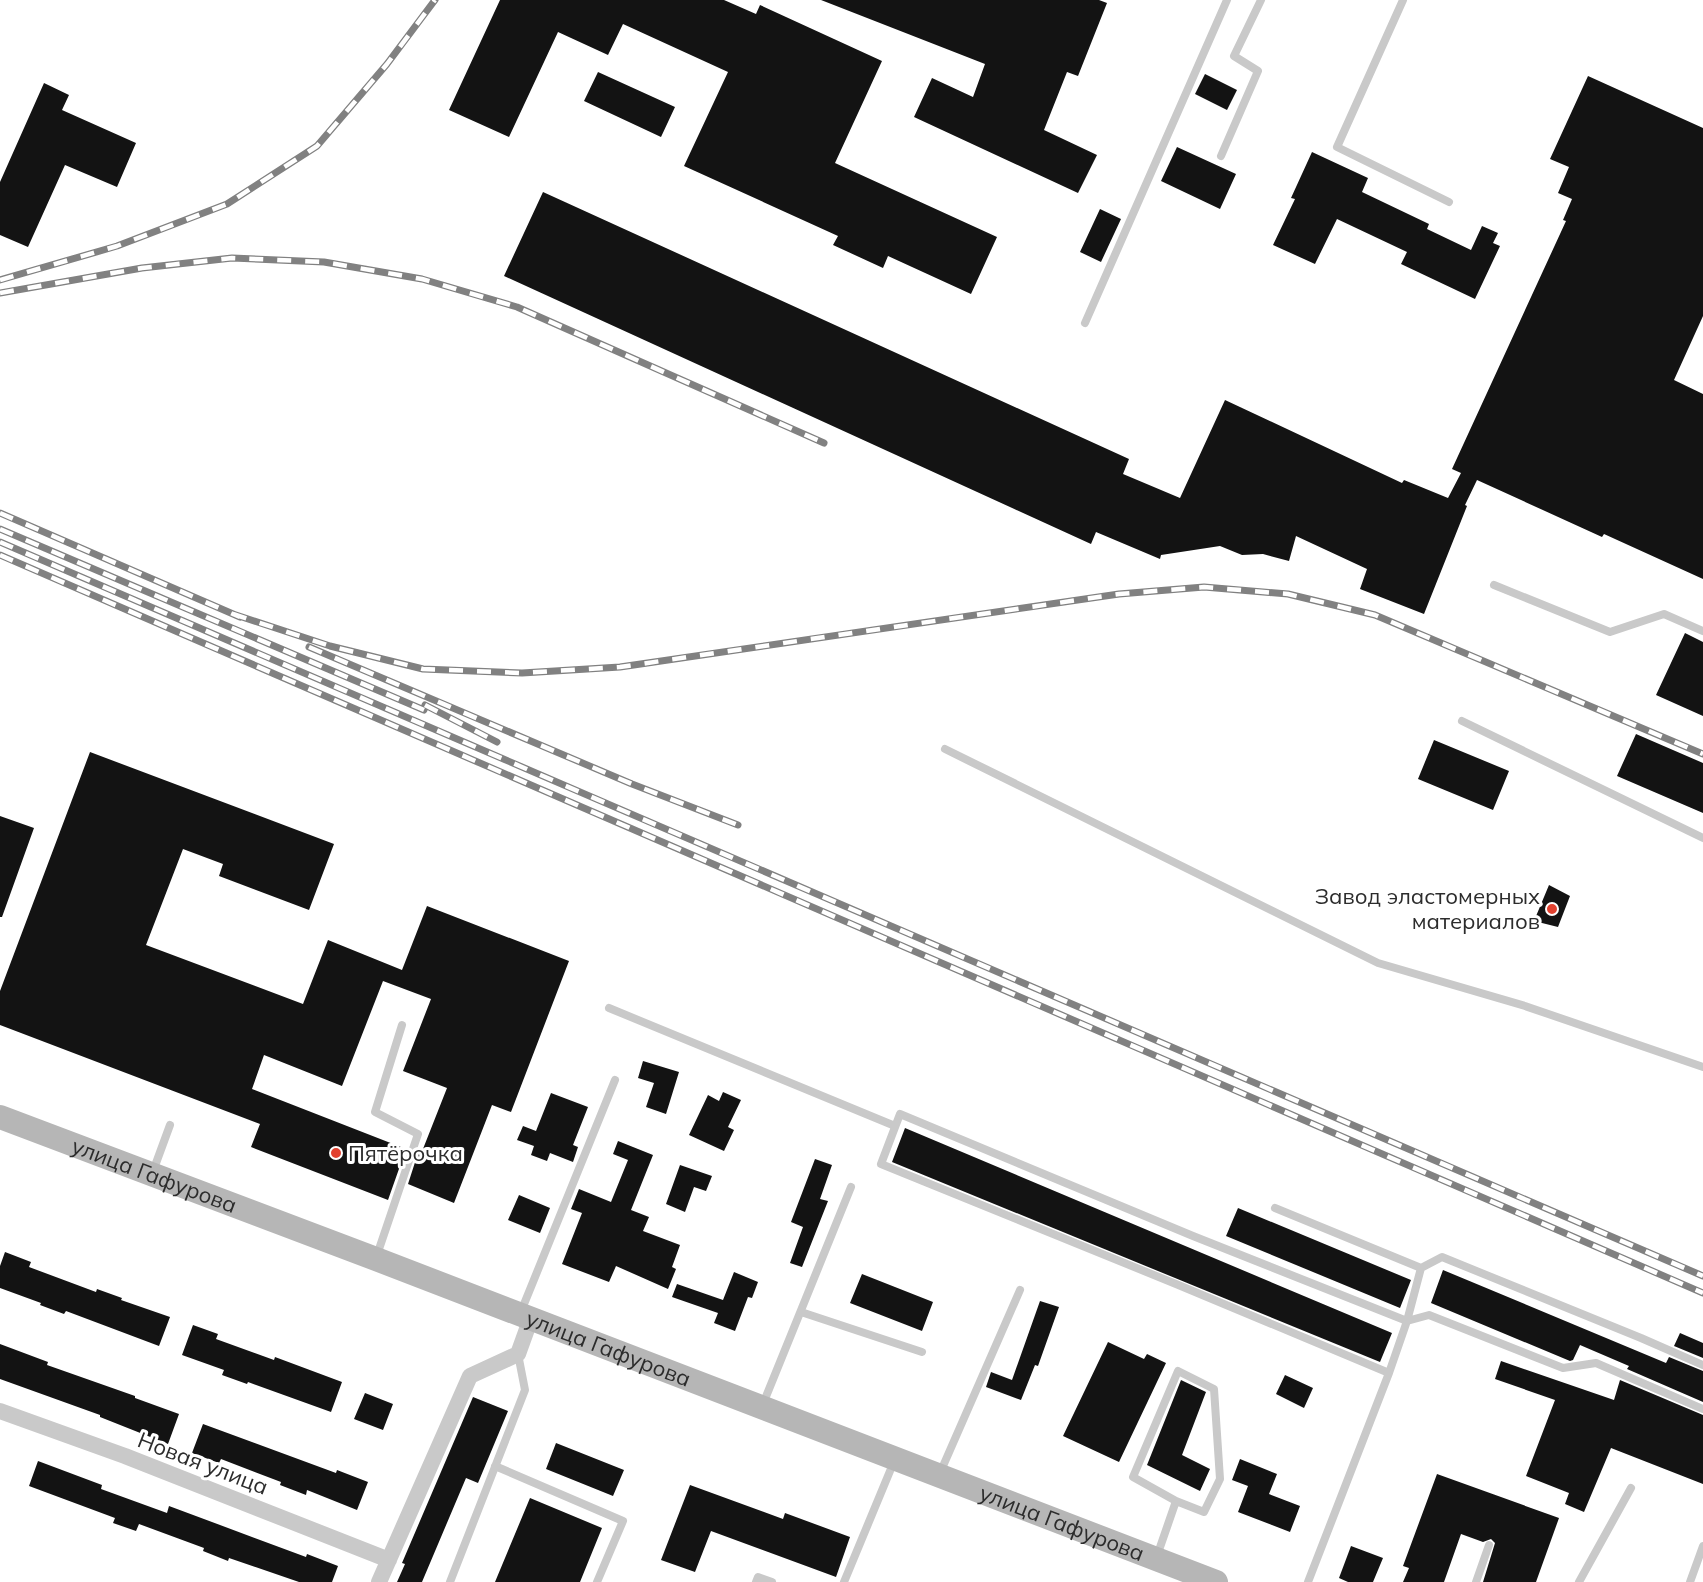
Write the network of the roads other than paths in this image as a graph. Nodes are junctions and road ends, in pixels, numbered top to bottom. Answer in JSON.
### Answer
{"nodes":[{"id":1,"x":1227,"y":0,"type":"edge"},
{"id":2,"x":1261,"y":0,"type":"edge"},
{"id":3,"x":1403,"y":0,"type":"edge"},
{"id":4,"x":1221,"y":156,"type":"dead end"},
{"id":5,"x":1449,"y":202,"type":"dead end"},
{"id":6,"x":1084,"y":322,"type":"dead end"},
{"id":7,"x":1494,"y":585,"type":"dead end"},
{"id":8,"x":1703,"y":632,"type":"edge"},
{"id":9,"x":1462,"y":721,"type":"dead end"},
{"id":10,"x":945,"y":749,"type":"dead end"},
{"id":11,"x":1703,"y":838,"type":"edge"},
{"id":12,"x":609,"y":1008,"type":"dead end"},
{"id":13,"x":402,"y":1025,"type":"dead end"},
{"id":14,"x":1703,"y":1068,"type":"edge"},
{"id":15,"x":615,"y":1080,"type":"dead end"},
{"id":16,"x":0,"y":1116,"type":"edge"},
{"id":17,"x":170,"y":1125,"type":"dead end"},
{"id":18,"x":896,"y":1126,"type":"junction"},
{"id":19,"x":152,"y":1174,"type":"junction"},
{"id":20,"x":851,"y":1187,"type":"dead end"},
{"id":21,"x":1275,"y":1208,"type":"dead end"},
{"id":22,"x":376,"y":1259,"type":"junction"},
{"id":23,"x":1420,"y":1268,"type":"junction"},
{"id":24,"x":1020,"y":1290,"type":"dead end"},
{"id":25,"x":801,"y":1311,"type":"junction"},
{"id":26,"x":525,"y":1316,"type":"junction"},
{"id":27,"x":1407,"y":1321,"type":"junction"},
{"id":28,"x":922,"y":1352,"type":"dead end"},
{"id":29,"x":518,"y":1354,"type":"junction"},
{"id":30,"x":1703,"y":1365,"type":"edge"},
{"id":31,"x":1389,"y":1373,"type":"junction"},
{"id":32,"x":762,"y":1408,"type":"junction"},
{"id":33,"x":1703,"y":1409,"type":"edge"},
{"id":34,"x":0,"y":1411,"type":"edge"},
{"id":35,"x":895,"y":1459,"type":"junction"},
{"id":36,"x":495,"y":1466,"type":"junction"},
{"id":37,"x":939,"y":1476,"type":"junction"},
{"id":38,"x":1631,"y":1488,"type":"dead end"},
{"id":39,"x":1176,"y":1501,"type":"junction"},
{"id":40,"x":1490,"y":1545,"type":"dead end"},
{"id":41,"x":1703,"y":1546,"type":"edge"},
{"id":42,"x":389,"y":1560,"type":"junction"},
{"id":43,"x":1156,"y":1560,"type":"junction"},
{"id":44,"x":1190,"y":1578,"type":"edge"},
{"id":45,"x":379,"y":1582,"type":"edge"},
{"id":46,"x":450,"y":1582,"type":"edge"},
{"id":47,"x":597,"y":1582,"type":"edge"},
{"id":48,"x":756,"y":1582,"type":"edge"},
{"id":49,"x":772,"y":1582,"type":"edge"},
{"id":50,"x":844,"y":1582,"type":"edge"},
{"id":51,"x":1216,"y":1582,"type":"edge"},
{"id":52,"x":1308,"y":1582,"type":"edge"},
{"id":53,"x":1476,"y":1582,"type":"edge"},
{"id":54,"x":1579,"y":1582,"type":"edge"},
{"id":55,"x":1690,"y":1582,"type":"edge"}],
"edges":[{"from":1,"to":6,"type":"lane"},
{"from":2,"to":4,"type":"lane"},
{"from":3,"to":5,"type":"lane"},
{"from":7,"to":8,"type":"lane"},
{"from":9,"to":11,"type":"lane"},
{"from":10,"to":14,"type":"lane"},
{"from":12,"to":18,"type":"lane"},
{"from":13,"to":22,"type":"lane"},
{"from":15,"to":26,"type":"lane"},
{"from":16,"to":19,"type":"main road","name":"улица Гафурова"},
{"from":17,"to":19,"type":"lane"},
{"from":18,"to":27,"type":"lane"},
{"from":18,"to":31,"type":"lane"},
{"from":19,"to":22,"type":"main road","name":"улица Гафурова"},
{"from":20,"to":25,"type":"lane"},
{"from":21,"to":23,"type":"lane"},
{"from":22,"to":26,"type":"main road","name":"улица Гафурова"},
{"from":23,"to":27,"type":"lane"},
{"from":23,"to":30,"type":"lane"},
{"from":24,"to":37,"type":"lane"},
{"from":25,"to":28,"type":"lane"},
{"from":25,"to":32,"type":"lane"},
{"from":26,"to":29,"type":"street"},
{"from":26,"to":32,"type":"main road","name":"улица Гафурова"},
{"from":27,"to":31,"type":"lane"},
{"from":27,"to":33,"type":"lane"},
{"from":29,"to":36,"type":"lane"},
{"from":29,"to":42,"type":"street"},
{"from":31,"to":52,"type":"lane"},
{"from":32,"to":35,"type":"main road","name":"улица Гафурова"},
{"from":34,"to":42,"type":"street","name":"Новая улица"},
{"from":35,"to":37,"type":"main road","name":"улица Гафурова"},
{"from":35,"to":50,"type":"lane"},
{"from":36,"to":46,"type":"lane"},
{"from":36,"to":47,"type":"lane"},
{"from":37,"to":43,"type":"main road","name":"улица Гафурова"},
{"from":38,"to":54,"type":"lane"},
{"from":39,"to":39,"type":"lane"},
{"from":39,"to":43,"type":"lane"},
{"from":40,"to":53,"type":"lane"},
{"from":41,"to":55,"type":"lane"},
{"from":42,"to":45,"type":"street"},
{"from":43,"to":44,"type":"main road","name":"улица Гафурова"},
{"from":44,"to":51,"type":"main road","name":"улица Гафурова"},
{"from":48,"to":49,"type":"lane"}]}
